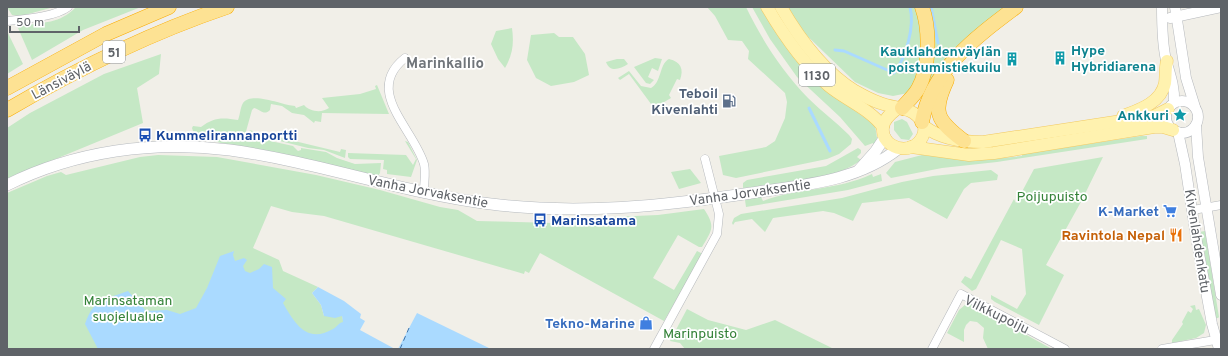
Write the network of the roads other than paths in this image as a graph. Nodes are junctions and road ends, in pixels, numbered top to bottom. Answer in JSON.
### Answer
{"nodes":[{"id":1,"x":68,"y":7,"type":"edge"},
{"id":2,"x":169,"y":7,"type":"edge"},
{"id":3,"x":227,"y":7,"type":"edge"},
{"id":4,"x":766,"y":7,"type":"edge"},
{"id":5,"x":781,"y":7,"type":"edge"},
{"id":6,"x":922,"y":7,"type":"edge"},
{"id":7,"x":1016,"y":7,"type":"edge"},
{"id":8,"x":1162,"y":7,"type":"edge"},
{"id":9,"x":1221,"y":7,"type":"edge"},
{"id":10,"x":1176,"y":12,"type":"edge"},
{"id":11,"x":1162,"y":19,"type":"junction"},
{"id":12,"x":7,"y":20,"type":"edge"},
{"id":13,"x":405,"y":58,"type":"dead end"},
{"id":14,"x":1166,"y":61,"type":"junction"},
{"id":15,"x":952,"y":62,"type":"junction"},
{"id":16,"x":7,"y":88,"type":"edge"},
{"id":17,"x":1171,"y":106,"type":"junction"},
{"id":18,"x":900,"y":108,"type":"junction"},
{"id":19,"x":1195,"y":108,"type":"junction"},
{"id":20,"x":7,"y":110,"type":"edge"},
{"id":21,"x":923,"y":124,"type":"junction"},
{"id":22,"x":1100,"y":124,"type":"junction"},
{"id":23,"x":1196,"y":125,"type":"junction"},
{"id":24,"x":1175,"y":131,"type":"junction"},
{"id":25,"x":884,"y":132,"type":"junction"},
{"id":26,"x":964,"y":141,"type":"junction"},
{"id":27,"x":911,"y":147,"type":"junction"},
{"id":28,"x":898,"y":149,"type":"junction"},
{"id":29,"x":705,"y":159,"type":"dead end"},
{"id":30,"x":855,"y":173,"type":"junction"},
{"id":31,"x":7,"y":185,"type":"edge"},
{"id":32,"x":424,"y":191,"type":"junction"},
{"id":33,"x":715,"y":198,"type":"junction"},
{"id":34,"x":1221,"y":205,"type":"edge"},
{"id":35,"x":1207,"y":208,"type":"junction"},
{"id":36,"x":1193,"y":210,"type":"junction"},
{"id":37,"x":1221,"y":295,"type":"edge"},
{"id":38,"x":1219,"y":343,"type":"edge"},
{"id":39,"x":654,"y":349,"type":"edge"},
{"id":40,"x":932,"y":349,"type":"edge"},
{"id":41,"x":1065,"y":349,"type":"edge"},
{"id":42,"x":1162,"y":349,"type":"edge"}],
"edges":[{"from":1,"to":12,"type":"street"},
{"from":2,"to":16,"type":"highway","name":"Länsiväylä","number":"51"},
{"from":3,"to":20,"type":"highway","name":"Länsiväylä","number":"51"},
{"from":4,"to":25,"type":"main road","number":"1130"},
{"from":5,"to":18,"type":"main road","number":"1130"},
{"from":6,"to":18,"type":"highway"},
{"from":7,"to":15,"type":"highway"},
{"from":8,"to":11,"type":"street"},
{"from":9,"to":10,"type":"street"},
{"from":10,"to":11,"type":"street"},
{"from":10,"to":19,"type":"street"},
{"from":11,"to":14,"type":"street"},
{"from":13,"to":32,"type":"street"},
{"from":14,"to":17,"type":"street"},
{"from":14,"to":22,"type":"main road"},
{"from":15,"to":21,"type":"highway"},
{"from":15,"to":26,"type":"highway"},
{"from":17,"to":19,"type":"street"},
{"from":17,"to":22,"type":"main road"},
{"from":17,"to":24,"type":"street"},
{"from":18,"to":21,"type":"main road","number":"1130"},
{"from":18,"to":25,"type":"main road"},
{"from":19,"to":23,"type":"street"},
{"from":21,"to":26,"type":"main road"},
{"from":21,"to":27,"type":"main road"},
{"from":22,"to":26,"type":"main road"},
{"from":23,"to":24,"type":"street"},
{"from":23,"to":35,"type":"street","name":"Kivenlahdenkatu"},
{"from":24,"to":27,"type":"main road"},
{"from":24,"to":36,"type":"street","name":"Kivenlahdenkatu"},
{"from":25,"to":28,"type":"main road","number":"1130"},
{"from":25,"to":30,"type":"main road"},
{"from":27,"to":28,"type":"main road"},
{"from":28,"to":30,"type":"main road","name":"Vanha Jorvaksentie"},
{"from":29,"to":33,"type":"street"},
{"from":30,"to":33,"type":"main road","name":"Vanha Jorvaksentie"},
{"from":31,"to":32,"type":"main road","name":"Vanha Jorvaksentie"},
{"from":32,"to":33,"type":"main road","name":"Vanha Jorvaksentie"},
{"from":33,"to":39,"type":"street"},
{"from":34,"to":35,"type":"street"},
{"from":35,"to":36,"type":"street"},
{"from":35,"to":37,"type":"street","name":"Kivenlahdenkatu"},
{"from":36,"to":38,"type":"street","name":"Kivenlahdenkatu"},
{"from":38,"to":42,"type":"street"},
{"from":40,"to":41,"type":"street","name":"Vilkkupoiju"}]}
